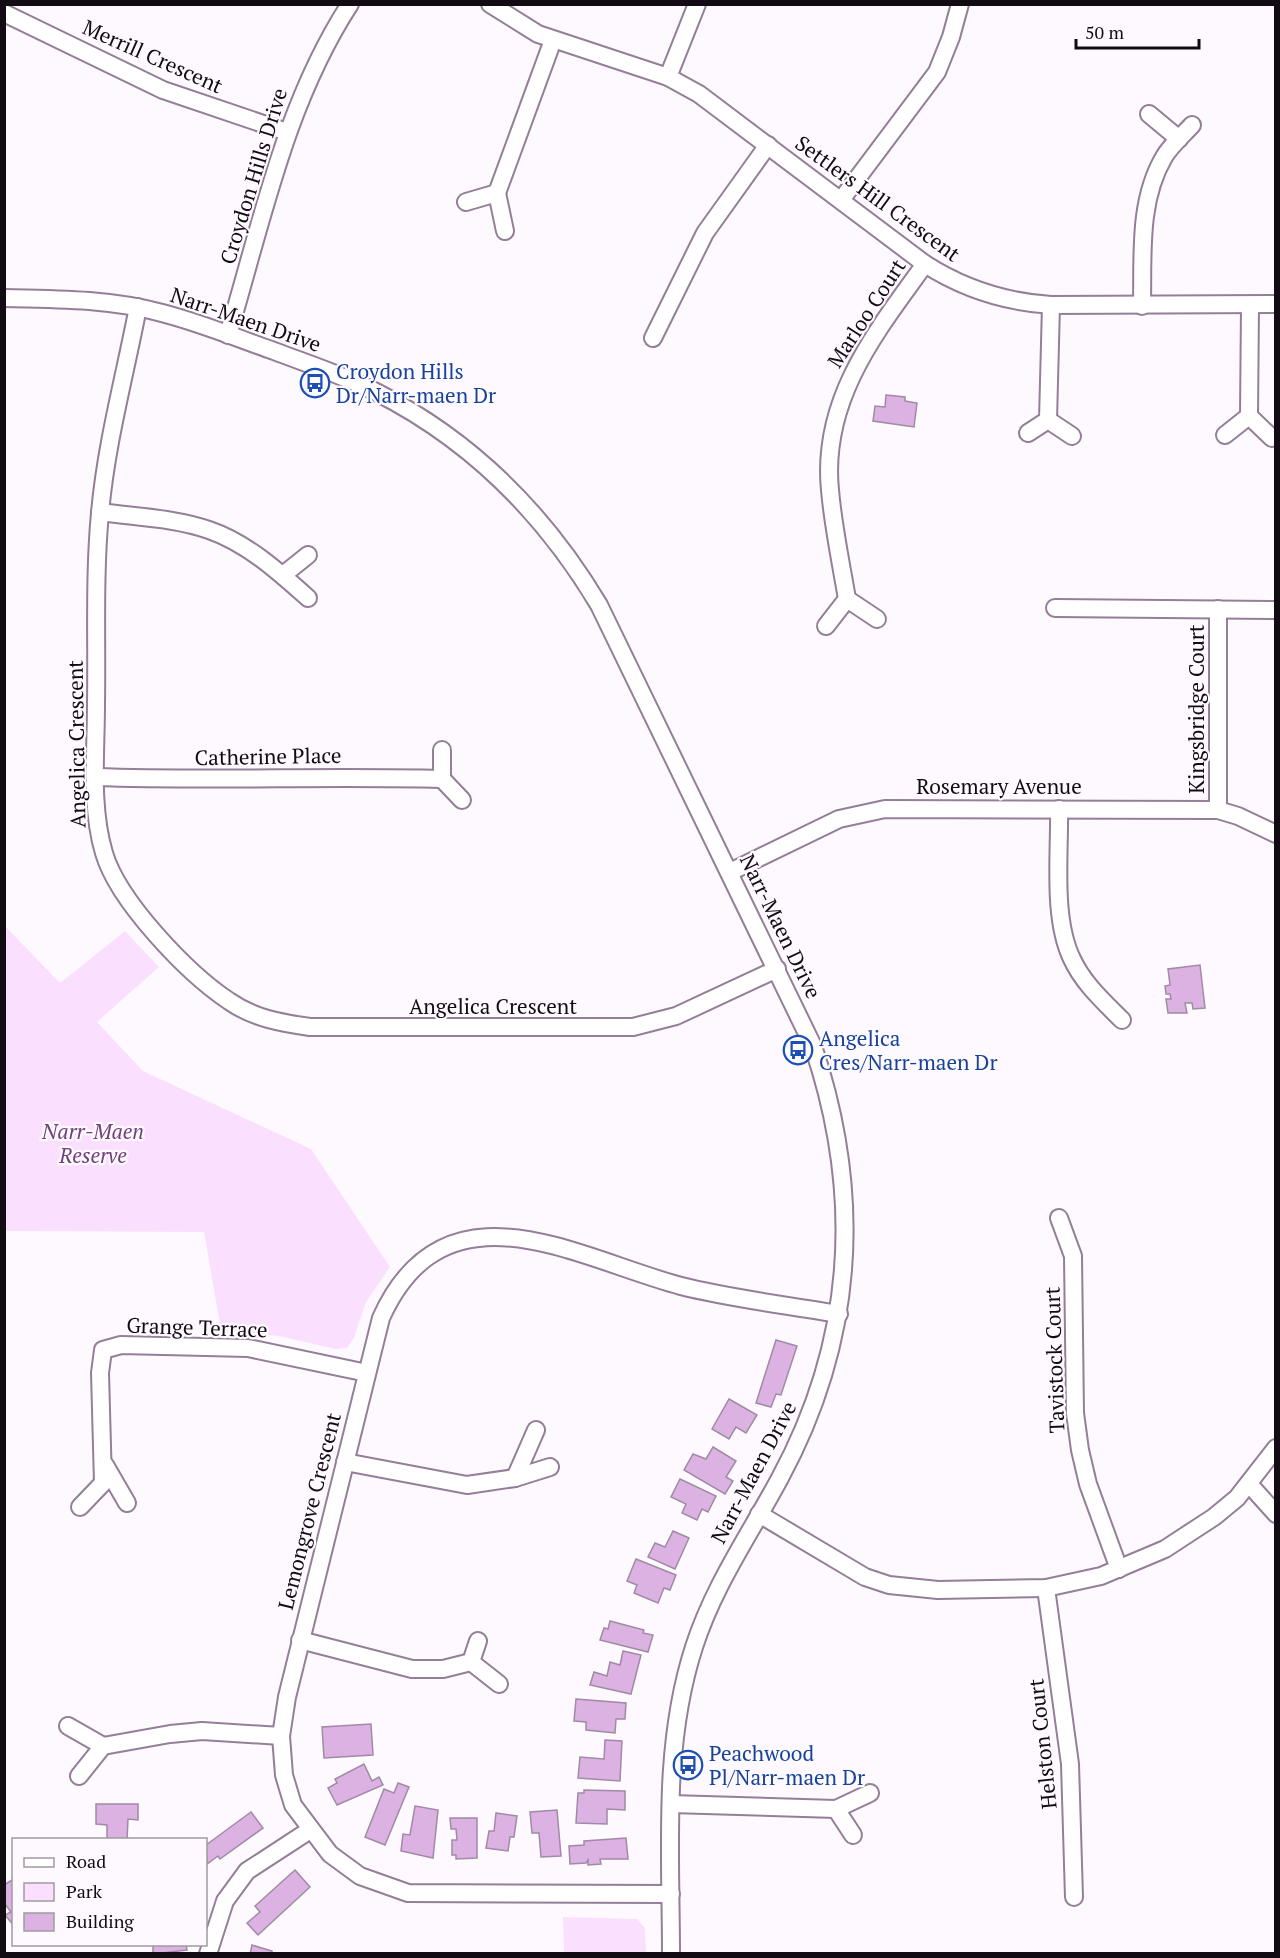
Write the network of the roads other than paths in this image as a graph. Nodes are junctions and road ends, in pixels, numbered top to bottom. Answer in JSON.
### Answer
{"nodes":[{"id":1,"x":350,"y":4,"type":"edge"},
{"id":2,"x":490,"y":4,"type":"edge"},
{"id":3,"x":697,"y":4,"type":"edge"},
{"id":4,"x":960,"y":4,"type":"edge"},
{"id":5,"x":4,"y":13,"type":"edge"},
{"id":6,"x":553,"y":40,"type":"junction"},
{"id":7,"x":668,"y":77,"type":"junction"},
{"id":8,"x":1149,"y":114,"type":"dead end"},
{"id":9,"x":1192,"y":125,"type":"dead end"},
{"id":10,"x":287,"y":132,"type":"junction"},
{"id":11,"x":1179,"y":140,"type":"junction"},
{"id":12,"x":768,"y":145,"type":"junction"},
{"id":13,"x":497,"y":193,"type":"junction"},
{"id":14,"x":841,"y":200,"type":"junction"},
{"id":15,"x":466,"y":202,"type":"dead end"},
{"id":16,"x":505,"y":231,"type":"dead end"},
{"id":17,"x":925,"y":264,"type":"junction"},
{"id":18,"x":4,"y":298,"type":"edge"},
{"id":19,"x":1275,"y":304,"type":"edge"},
{"id":20,"x":1051,"y":305,"type":"junction"},
{"id":21,"x":1142,"y":306,"type":"junction"},
{"id":22,"x":1250,"y":306,"type":"junction"},
{"id":23,"x":138,"y":308,"type":"junction"},
{"id":24,"x":228,"y":335,"type":"junction"},
{"id":25,"x":653,"y":338,"type":"dead end"},
{"id":26,"x":1250,"y":416,"type":"junction"},
{"id":27,"x":1048,"y":420,"type":"junction"},
{"id":28,"x":1028,"y":433,"type":"dead end"},
{"id":29,"x":1225,"y":435,"type":"dead end"},
{"id":30,"x":1072,"y":436,"type":"dead end"},
{"id":31,"x":1272,"y":438,"type":"dead end"},
{"id":32,"x":100,"y":512,"type":"junction"},
{"id":33,"x":308,"y":555,"type":"dead end"},
{"id":34,"x":283,"y":575,"type":"junction"},
{"id":35,"x":308,"y":598,"type":"dead end"},
{"id":36,"x":847,"y":598,"type":"junction"},
{"id":37,"x":1055,"y":608,"type":"dead end"},
{"id":38,"x":1218,"y":609,"type":"junction"},
{"id":39,"x":1275,"y":610,"type":"edge"},
{"id":40,"x":877,"y":618,"type":"dead end"},
{"id":41,"x":826,"y":626,"type":"dead end"},
{"id":42,"x":442,"y":750,"type":"dead end"},
{"id":43,"x":95,"y":777,"type":"junction"},
{"id":44,"x":442,"y":779,"type":"junction"},
{"id":45,"x":462,"y":800,"type":"dead end"},
{"id":46,"x":1059,"y":808,"type":"junction"},
{"id":47,"x":1218,"y":810,"type":"junction"},
{"id":48,"x":1275,"y":834,"type":"edge"},
{"id":49,"x":730,"y":872,"type":"junction"},
{"id":50,"x":777,"y":969,"type":"junction"},
{"id":51,"x":1122,"y":1020,"type":"dead end"},
{"id":52,"x":1059,"y":1218,"type":"dead end"},
{"id":53,"x":839,"y":1314,"type":"junction"},
{"id":54,"x":367,"y":1372,"type":"junction"},
{"id":55,"x":536,"y":1430,"type":"dead end"},
{"id":56,"x":1275,"y":1448,"type":"edge"},
{"id":57,"x":345,"y":1462,"type":"junction"},
{"id":58,"x":104,"y":1465,"type":"junction"},
{"id":59,"x":550,"y":1467,"type":"dead end"},
{"id":60,"x":515,"y":1478,"type":"junction"},
{"id":61,"x":1249,"y":1484,"type":"junction"},
{"id":62,"x":127,"y":1503,"type":"dead end"},
{"id":63,"x":80,"y":1507,"type":"dead end"},
{"id":64,"x":759,"y":1514,"type":"junction"},
{"id":65,"x":1275,"y":1514,"type":"edge"},
{"id":66,"x":1119,"y":1569,"type":"junction"},
{"id":67,"x":1046,"y":1588,"type":"junction"},
{"id":68,"x":300,"y":1640,"type":"junction"},
{"id":69,"x":478,"y":1641,"type":"dead end"},
{"id":70,"x":471,"y":1662,"type":"junction"},
{"id":71,"x":499,"y":1684,"type":"dead end"},
{"id":72,"x":68,"y":1726,"type":"dead end"},
{"id":73,"x":280,"y":1736,"type":"junction"},
{"id":74,"x":104,"y":1746,"type":"junction"},
{"id":75,"x":79,"y":1776,"type":"dead end"},
{"id":76,"x":870,"y":1793,"type":"dead end"},
{"id":77,"x":671,"y":1804,"type":"junction"},
{"id":78,"x":836,"y":1809,"type":"junction"},
{"id":79,"x":310,"y":1830,"type":"junction"},
{"id":80,"x":853,"y":1835,"type":"dead end"},
{"id":81,"x":671,"y":1894,"type":"junction"},
{"id":82,"x":1074,"y":1897,"type":"dead end"},
{"id":83,"x":208,"y":1953,"type":"edge"},
{"id":84,"x":670,"y":1953,"type":"edge"}],
"edges":[{"from":1,"to":10,"type":"street","name":"Croydon Hills Drive"},
{"from":2,"to":6,"type":"street","name":"Settlers Hill Crescent"},
{"from":3,"to":7,"type":"street"},
{"from":4,"to":14,"type":"street"},
{"from":5,"to":10,"type":"street","name":"Merrill Crescent"},
{"from":6,"to":7,"type":"street","name":"Settlers Hill Crescent"},
{"from":6,"to":13,"type":"street"},
{"from":7,"to":12,"type":"street","name":"Settlers Hill Crescent"},
{"from":8,"to":11,"type":"street"},
{"from":9,"to":11,"type":"street"},
{"from":10,"to":24,"type":"street","name":"Croydon Hills Drive"},
{"from":11,"to":21,"type":"street"},
{"from":12,"to":14,"type":"street","name":"Settlers Hill Crescent"},
{"from":12,"to":25,"type":"street"},
{"from":13,"to":15,"type":"street"},
{"from":13,"to":16,"type":"street"},
{"from":14,"to":17,"type":"street","name":"Settlers Hill Crescent"},
{"from":17,"to":20,"type":"street","name":"Settlers Hill Crescent"},
{"from":17,"to":36,"type":"street","name":"Marloo Court"},
{"from":18,"to":23,"type":"street","name":"Narr-Maen Drive"},
{"from":19,"to":22,"type":"street","name":"Settlers Hill Crescent"},
{"from":20,"to":21,"type":"street","name":"Settlers Hill Crescent"},
{"from":20,"to":27,"type":"street"},
{"from":21,"to":22,"type":"street","name":"Settlers Hill Crescent"},
{"from":22,"to":26,"type":"street"},
{"from":23,"to":24,"type":"street","name":"Narr-Maen Drive"},
{"from":23,"to":32,"type":"street","name":"Angelica Crescent"},
{"from":24,"to":49,"type":"street","name":"Narr-Maen Drive"},
{"from":26,"to":29,"type":"street"},
{"from":26,"to":31,"type":"street"},
{"from":27,"to":28,"type":"street"},
{"from":27,"to":30,"type":"street"},
{"from":32,"to":34,"type":"street"},
{"from":32,"to":43,"type":"street","name":"Angelica Crescent"},
{"from":33,"to":34,"type":"street"},
{"from":34,"to":35,"type":"street"},
{"from":36,"to":40,"type":"street"},
{"from":36,"to":41,"type":"street"},
{"from":37,"to":38,"type":"street","name":"Kingsbridge Court"},
{"from":38,"to":39,"type":"street","name":"Kingsbridge Court"},
{"from":38,"to":47,"type":"street","name":"Kingsbridge Court"},
{"from":42,"to":44,"type":"street"},
{"from":43,"to":44,"type":"street","name":"Catherine Place"},
{"from":43,"to":50,"type":"street","name":"Angelica Crescent"},
{"from":44,"to":45,"type":"street"},
{"from":46,"to":47,"type":"street","name":"Rosemary Avenue"},
{"from":46,"to":49,"type":"street","name":"Rosemary Avenue"},
{"from":46,"to":51,"type":"street"},
{"from":47,"to":48,"type":"street","name":"Rosemary Avenue"},
{"from":49,"to":50,"type":"street","name":"Narr-Maen Drive"},
{"from":50,"to":53,"type":"street","name":"Narr-Maen Drive"},
{"from":52,"to":66,"type":"street","name":"Tavistock Court"},
{"from":53,"to":54,"type":"street","name":"Lemongrove Crescent"},
{"from":53,"to":64,"type":"street","name":"Narr-Maen Drive"},
{"from":54,"to":57,"type":"street","name":"Lemongrove Crescent"},
{"from":54,"to":58,"type":"street","name":"Grange Terrace"},
{"from":55,"to":60,"type":"street"},
{"from":56,"to":61,"type":"street"},
{"from":57,"to":60,"type":"street"},
{"from":57,"to":68,"type":"street","name":"Lemongrove Crescent"},
{"from":58,"to":62,"type":"street","name":"Grange Terrace"},
{"from":58,"to":63,"type":"street","name":"Grange Terrace"},
{"from":59,"to":60,"type":"street"},
{"from":61,"to":65,"type":"street"},
{"from":61,"to":66,"type":"street"},
{"from":64,"to":67,"type":"street"},
{"from":64,"to":77,"type":"street","name":"Narr-Maen Drive"},
{"from":66,"to":67,"type":"street"},
{"from":67,"to":82,"type":"street","name":"Helston Court"},
{"from":68,"to":70,"type":"street"},
{"from":68,"to":73,"type":"street","name":"Lemongrove Crescent"},
{"from":69,"to":70,"type":"street"},
{"from":70,"to":71,"type":"street"},
{"from":72,"to":74,"type":"street"},
{"from":73,"to":74,"type":"street"},
{"from":73,"to":79,"type":"street","name":"Lemongrove Crescent"},
{"from":74,"to":75,"type":"street"},
{"from":76,"to":78,"type":"street"},
{"from":77,"to":78,"type":"street"},
{"from":77,"to":81,"type":"street","name":"Narr-Maen Drive"},
{"from":78,"to":80,"type":"street"},
{"from":79,"to":81,"type":"street","name":"Lemongrove Crescent"},
{"from":79,"to":83,"type":"street"},
{"from":81,"to":84,"type":"street","name":"Narr-Maen Drive"}]}
